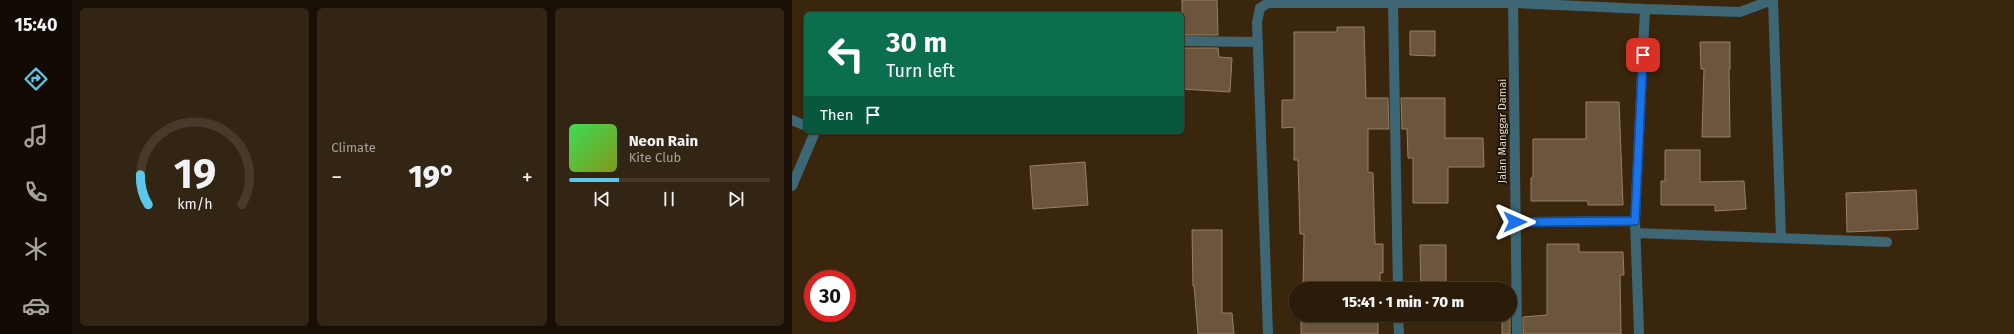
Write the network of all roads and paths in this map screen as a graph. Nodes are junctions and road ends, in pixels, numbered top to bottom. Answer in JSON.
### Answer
{"nodes":[{"id":1,"x":1772,"y":0,"type":"edge"},
{"id":2,"x":1513,"y":2,"type":"edge"},
{"id":3,"x":1393,"y":4,"type":"junction"},
{"id":4,"x":1645,"y":10,"type":"junction"},
{"id":5,"x":1184,"y":41,"type":"edge"},
{"id":6,"x":1258,"y":42,"type":"junction"},
{"id":7,"x":792,"y":120,"type":"edge"},
{"id":8,"x":804,"y":125,"type":"edge"},
{"id":9,"x":814,"y":134,"type":"edge"},
{"id":10,"x":792,"y":186,"type":"edge"},
{"id":11,"x":1635,"y":221,"type":"junction"},
{"id":12,"x":1515,"y":222,"type":"junction"},
{"id":13,"x":1636,"y":233,"type":"junction"},
{"id":14,"x":1781,"y":238,"type":"junction"},
{"id":15,"x":1887,"y":242,"type":"dead end"},
{"id":16,"x":1398,"y":282,"type":"edge"},
{"id":17,"x":1398,"y":322,"type":"edge"},
{"id":18,"x":1268,"y":334,"type":"edge"},
{"id":19,"x":1398,"y":334,"type":"edge"},
{"id":20,"x":1517,"y":334,"type":"edge"},
{"id":21,"x":1639,"y":334,"type":"edge"}],
"edges":[{"from":1,"to":4,"type":"street"},
{"from":1,"to":14,"type":"street"},
{"from":2,"to":3,"type":"street"},
{"from":2,"to":4,"type":"street"},
{"from":2,"to":12,"type":"street","name":"Jalan Manggar Damai"},
{"from":3,"to":6,"type":"street"},
{"from":3,"to":16,"type":"street"},
{"from":4,"to":11,"type":"street"},
{"from":5,"to":6,"type":"street"},
{"from":6,"to":18,"type":"street"},
{"from":7,"to":8,"type":"street"},
{"from":9,"to":10,"type":"street"},
{"from":11,"to":12,"type":"street"},
{"from":11,"to":13,"type":"street"},
{"from":12,"to":20,"type":"street","name":"Jalan Manggar Damai"},
{"from":13,"to":14,"type":"street"},
{"from":13,"to":21,"type":"street"},
{"from":14,"to":15,"type":"street"},
{"from":17,"to":19,"type":"street"}]}
